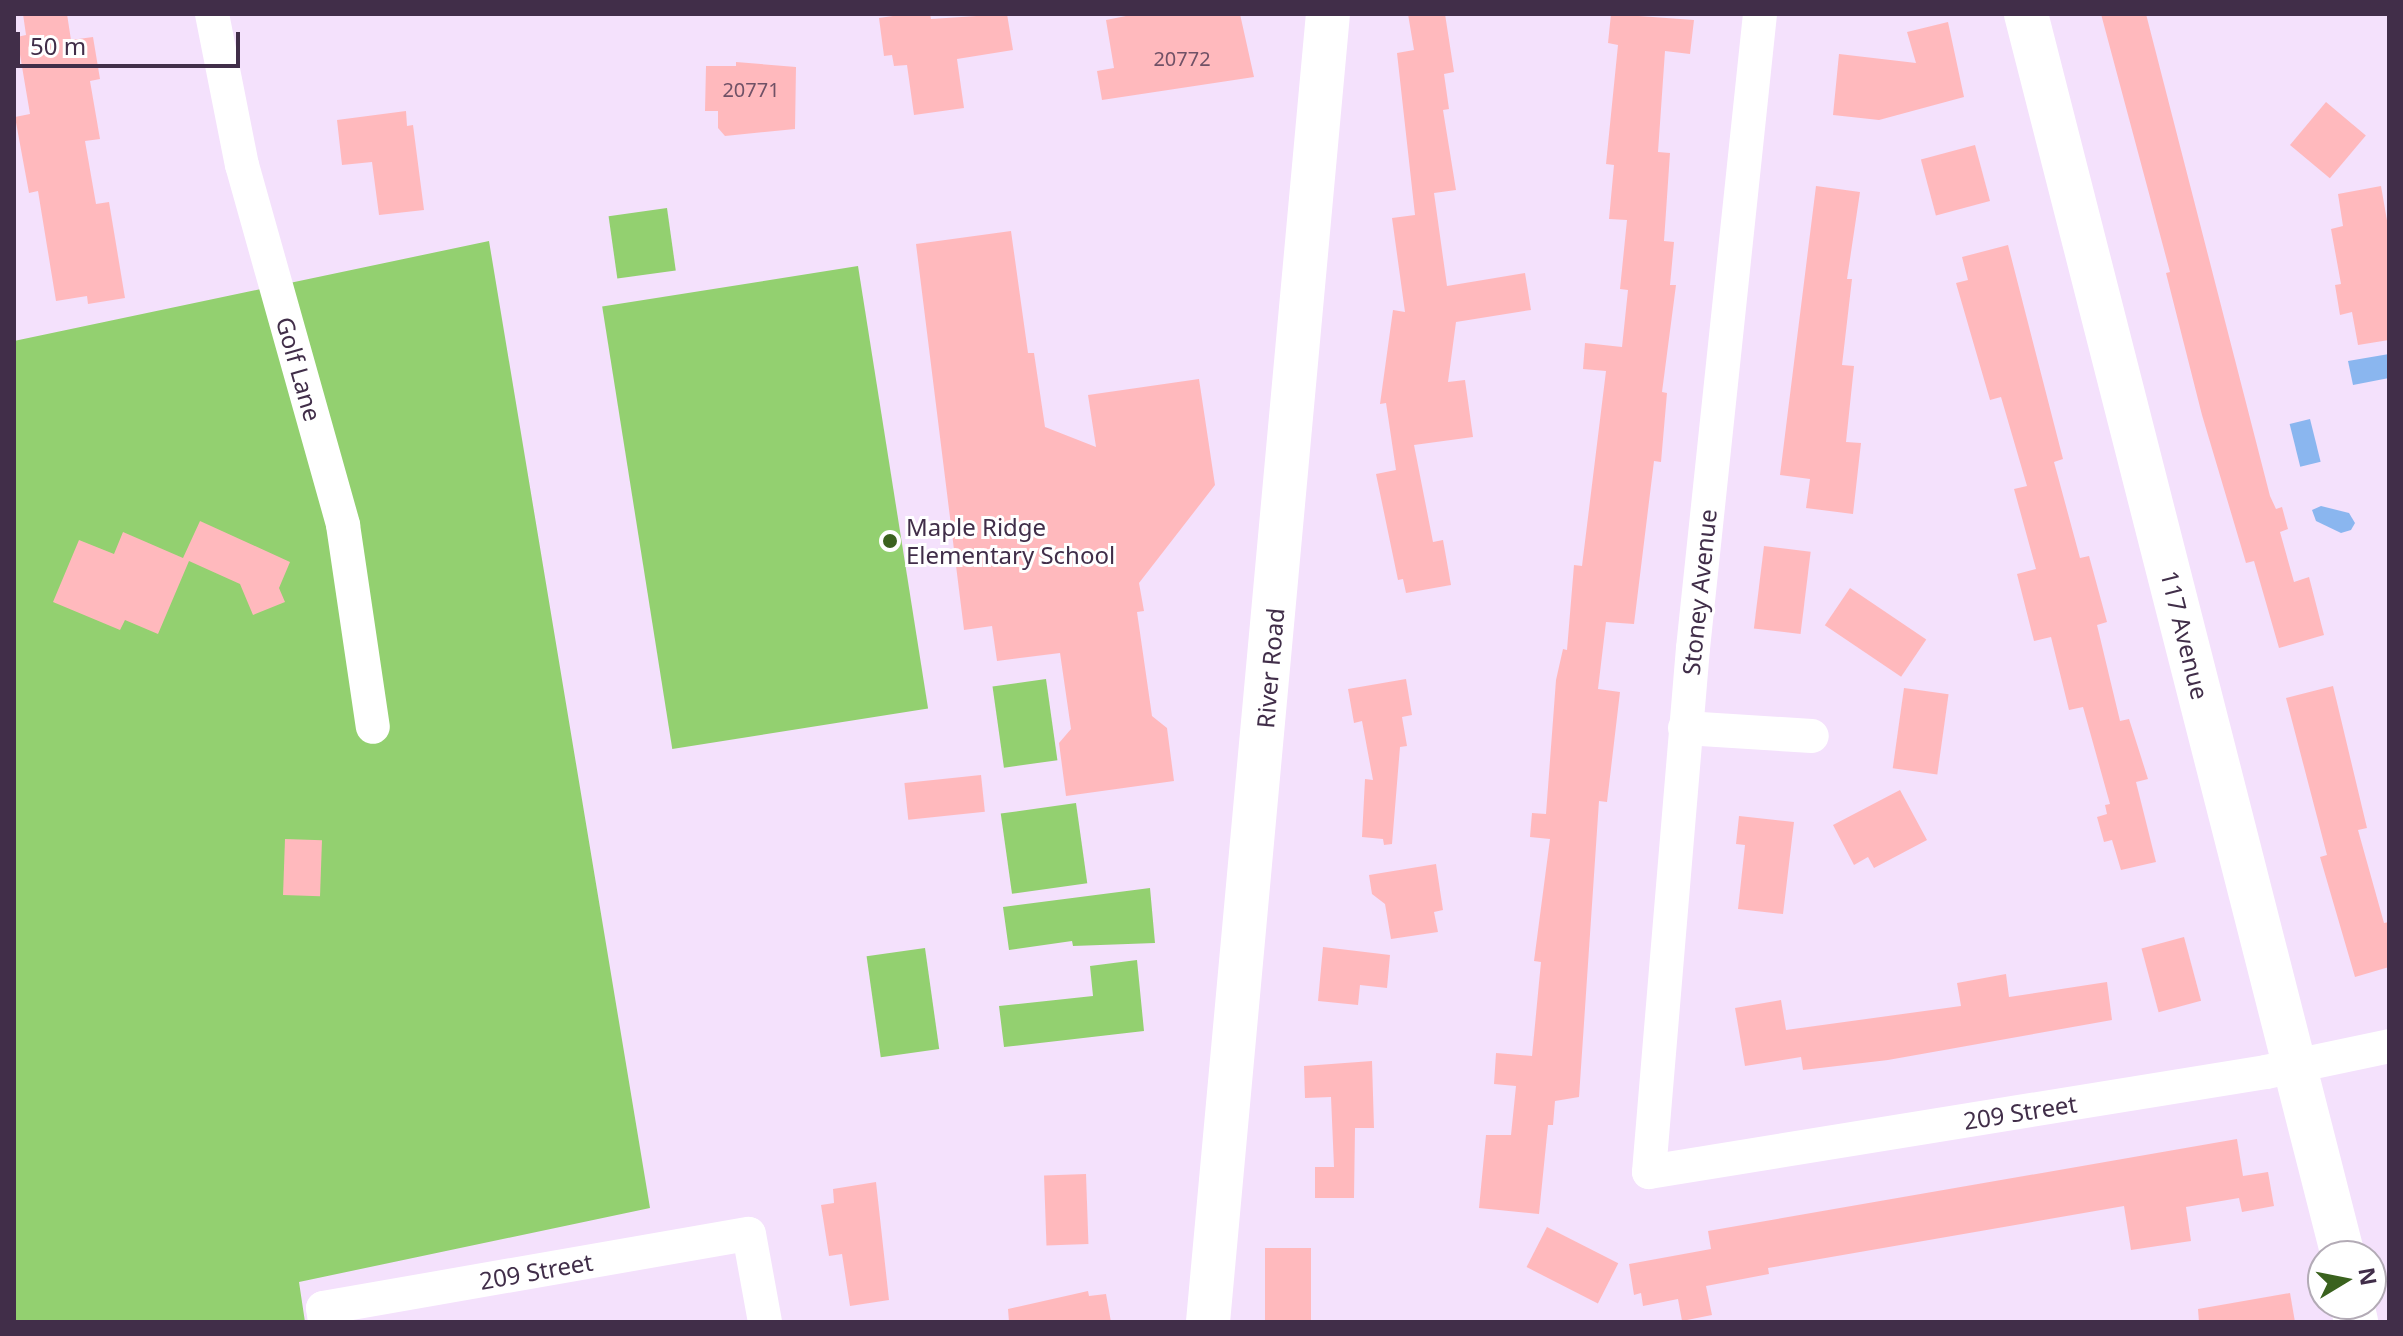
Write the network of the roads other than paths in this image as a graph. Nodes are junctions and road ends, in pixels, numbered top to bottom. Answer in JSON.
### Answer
{"nodes":[{"id":1,"x":212,"y":14,"type":"edge"},
{"id":2,"x":1328,"y":14,"type":"edge"},
{"id":3,"x":1760,"y":14,"type":"edge"},
{"id":4,"x":2026,"y":14,"type":"edge"},
{"id":5,"x":373,"y":727,"type":"dead end"},
{"id":6,"x":1685,"y":728,"type":"junction"},
{"id":7,"x":1812,"y":736,"type":"dead end"},
{"id":8,"x":2389,"y":1046,"type":"edge"},
{"id":9,"x":2296,"y":1066,"type":"junction"},
{"id":10,"x":1649,"y":1172,"type":"joint"},
{"id":11,"x":2339,"y":1240,"type":"edge"},
{"id":12,"x":324,"y":1315,"type":"edge"},
{"id":13,"x":765,"y":1322,"type":"edge"},
{"id":14,"x":1208,"y":1322,"type":"edge"}],
"edges":[{"from":1,"to":5,"type":"street","name":"Golf Lane"},
{"from":2,"to":14,"type":"street","name":"River Road"},
{"from":3,"to":6,"type":"street","name":"Stoney Avenue"},
{"from":4,"to":9,"type":"street","name":"117 Avenue"},
{"from":6,"to":7,"type":"street"},
{"from":6,"to":10,"type":"street","name":"Stoney Avenue"},
{"from":8,"to":9,"type":"street","name":"209 Street"},
{"from":9,"to":10,"type":"street","name":"209 Street"},
{"from":9,"to":11,"type":"street","name":"117 Avenue"},
{"from":12,"to":13,"type":"street","name":"209 Street"}]}
